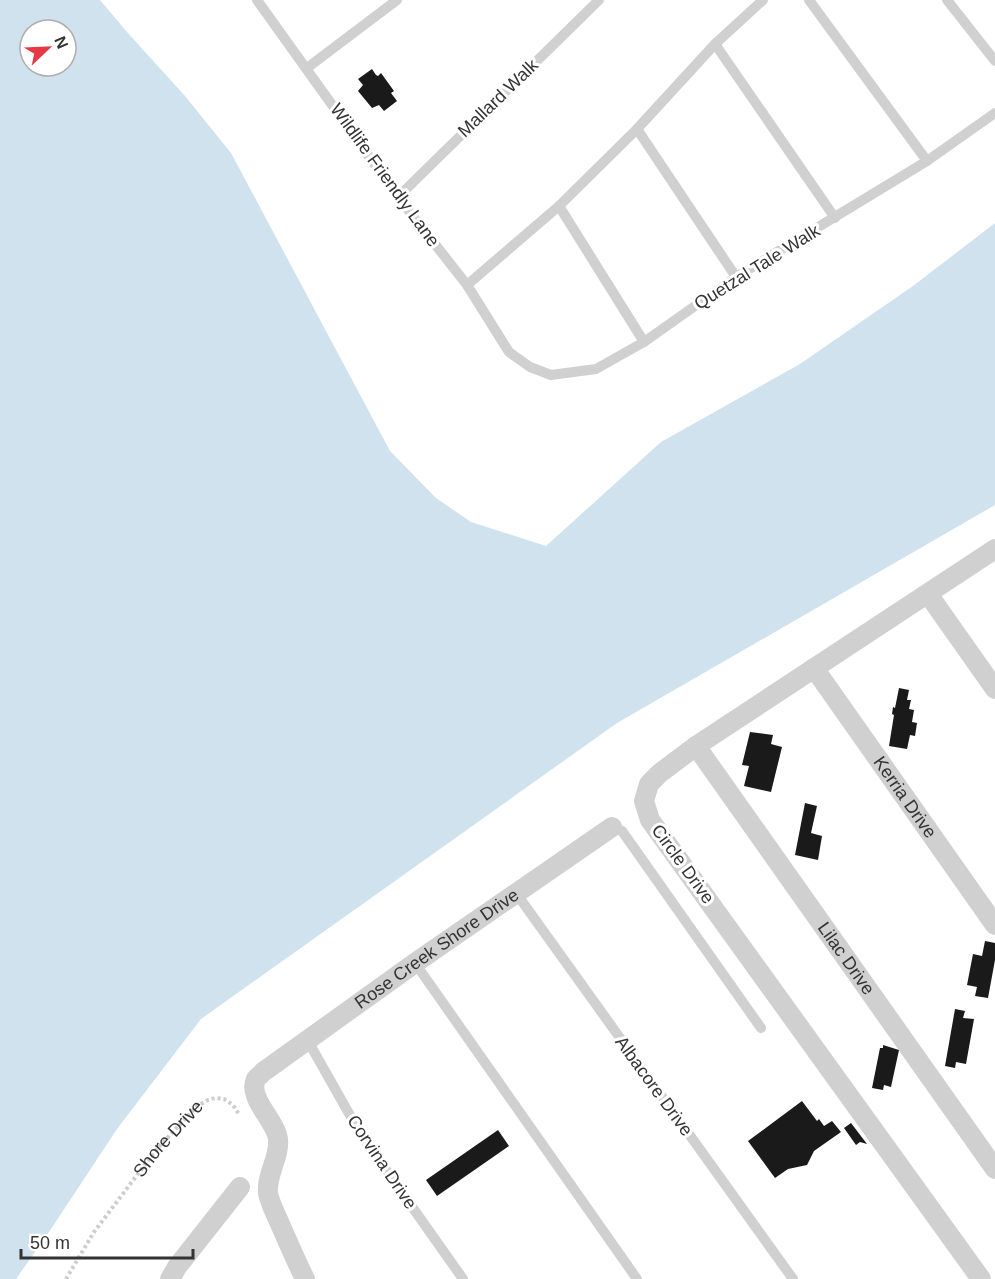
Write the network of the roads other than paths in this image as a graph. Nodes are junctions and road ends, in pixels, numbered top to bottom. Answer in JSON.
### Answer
{"nodes":[{"id":1,"x":257,"y":0,"type":"edge"},
{"id":2,"x":397,"y":0,"type":"edge"},
{"id":3,"x":599,"y":0,"type":"edge"},
{"id":4,"x":763,"y":0,"type":"edge"},
{"id":5,"x":809,"y":0,"type":"edge"},
{"id":6,"x":947,"y":0,"type":"edge"},
{"id":7,"x":715,"y":44,"type":"junction"},
{"id":8,"x":995,"y":60,"type":"edge"},
{"id":9,"x":307,"y":68,"type":"junction"},
{"id":10,"x":995,"y":113,"type":"edge"},
{"id":11,"x":637,"y":129,"type":"junction"},
{"id":12,"x":927,"y":161,"type":"junction"},
{"id":13,"x":398,"y":196,"type":"junction"},
{"id":14,"x":559,"y":207,"type":"junction"},
{"id":15,"x":835,"y":218,"type":"junction"},
{"id":16,"x":736,"y":277,"type":"junction"},
{"id":17,"x":467,"y":285,"type":"junction"},
{"id":18,"x":644,"y":342,"type":"junction"},
{"id":19,"x":509,"y":352,"type":"joint"},
{"id":20,"x":995,"y":549,"type":"edge"},
{"id":21,"x":928,"y":594,"type":"junction"},
{"id":22,"x":814,"y":668,"type":"junction"},
{"id":23,"x":995,"y":689,"type":"edge"},
{"id":24,"x":696,"y":746,"type":"junction"},
{"id":25,"x":612,"y":827,"type":"joint"},
{"id":26,"x":516,"y":893,"type":"junction"},
{"id":27,"x":995,"y":925,"type":"edge"},
{"id":28,"x":415,"y":963,"type":"junction"},
{"id":29,"x":761,"y":1028,"type":"dead end"},
{"id":30,"x":308,"y":1041,"type":"junction"},
{"id":31,"x":995,"y":1169,"type":"edge"},
{"id":32,"x":240,"y":1187,"type":"dead end"},
{"id":33,"x":174,"y":1273,"type":"edge"},
{"id":34,"x":305,"y":1279,"type":"edge"},
{"id":35,"x":463,"y":1279,"type":"edge"},
{"id":36,"x":637,"y":1279,"type":"edge"},
{"id":37,"x":793,"y":1279,"type":"edge"},
{"id":38,"x":981,"y":1279,"type":"edge"}],
"edges":[{"from":1,"to":9,"type":"lane","name":"Wildlife Friendly Lane"},
{"from":2,"to":9,"type":"lane"},
{"from":3,"to":13,"type":"lane","name":"Mallard Walk"},
{"from":4,"to":7,"type":"lane"},
{"from":5,"to":12,"type":"lane"},
{"from":6,"to":8,"type":"lane"},
{"from":7,"to":11,"type":"lane"},
{"from":7,"to":15,"type":"lane"},
{"from":9,"to":13,"type":"lane","name":"Wildlife Friendly Lane"},
{"from":10,"to":12,"type":"lane","name":"Quetzal Tale Walk"},
{"from":11,"to":14,"type":"lane"},
{"from":11,"to":16,"type":"lane"},
{"from":12,"to":15,"type":"lane","name":"Quetzal Tale Walk"},
{"from":13,"to":17,"type":"lane","name":"Wildlife Friendly Lane"},
{"from":14,"to":17,"type":"lane"},
{"from":14,"to":18,"type":"lane"},
{"from":15,"to":16,"type":"lane","name":"Quetzal Tale Walk"},
{"from":16,"to":18,"type":"lane","name":"Quetzal Tale Walk"},
{"from":17,"to":19,"type":"lane","name":"Wildlife Friendly Lane"},
{"from":18,"to":19,"type":"lane","name":"Quetzal Tale Walk"},
{"from":20,"to":21,"type":"street","name":"Circle Drive"},
{"from":21,"to":22,"type":"street","name":"Circle Drive"},
{"from":21,"to":23,"type":"street"},
{"from":22,"to":24,"type":"street","name":"Circle Drive"},
{"from":22,"to":27,"type":"street","name":"Kerria Drive"},
{"from":24,"to":31,"type":"street","name":"Lilac Drive"},
{"from":24,"to":38,"type":"street","name":"Circle Drive"},
{"from":25,"to":26,"type":"street","name":"Rose Creek Shore Drive"},
{"from":25,"to":29,"type":"lane"},
{"from":26,"to":28,"type":"street","name":"Rose Creek Shore Drive"},
{"from":26,"to":37,"type":"lane","name":"Albacore Drive"},
{"from":28,"to":30,"type":"street","name":"Rose Creek Shore Drive"},
{"from":28,"to":36,"type":"lane"},
{"from":30,"to":34,"type":"street","name":"Rose Creek Shore Drive"},
{"from":30,"to":35,"type":"lane","name":"Corvina Drive"},
{"from":32,"to":33,"type":"street"}]}
